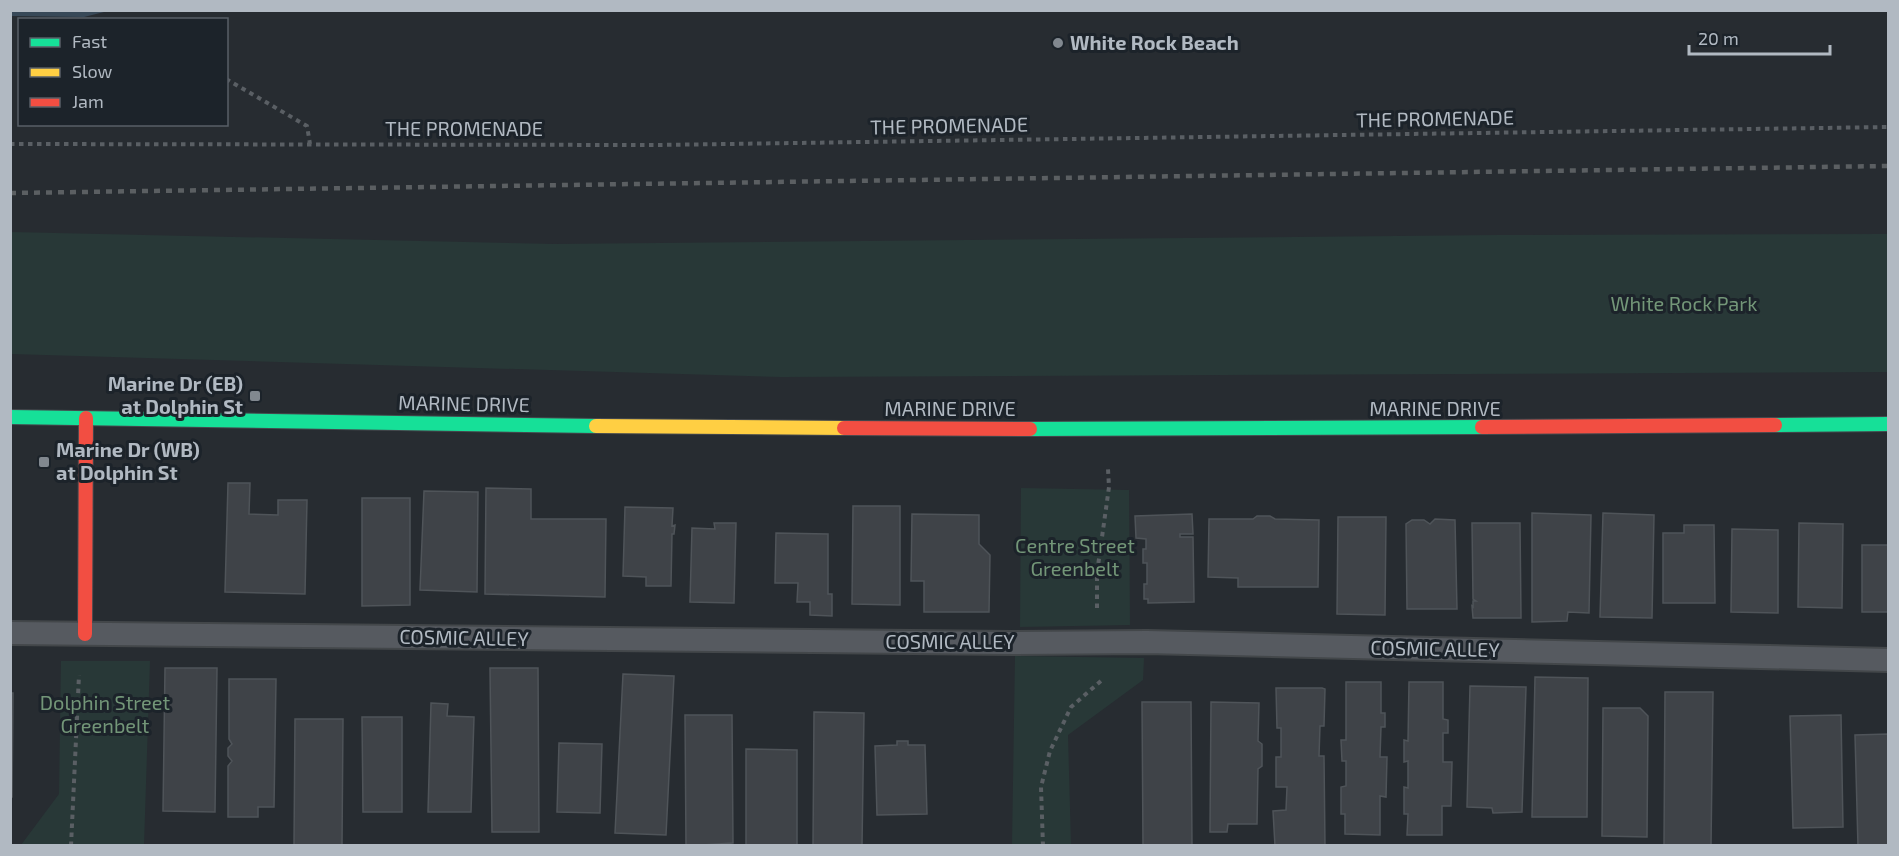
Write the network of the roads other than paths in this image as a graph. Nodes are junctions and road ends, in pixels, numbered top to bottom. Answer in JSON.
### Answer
{"nodes":[{"id":1,"x":10,"y":417,"type":"edge"},
{"id":2,"x":86,"y":418,"type":"junction"},
{"id":3,"x":1888,"y":424,"type":"edge"},
{"id":4,"x":10,"y":633,"type":"edge"},
{"id":5,"x":85,"y":634,"type":"junction"},
{"id":6,"x":1888,"y":660,"type":"edge"}],
"edges":[{"from":1,"to":2,"type":"street","name":"MARINE DRIVE"},
{"from":2,"to":3,"type":"street","name":"MARINE DRIVE"},
{"from":2,"to":5,"type":"street"},
{"from":4,"to":5,"type":"lane","name":"COSMIC ALLEY"},
{"from":5,"to":6,"type":"lane","name":"COSMIC ALLEY"}]}
